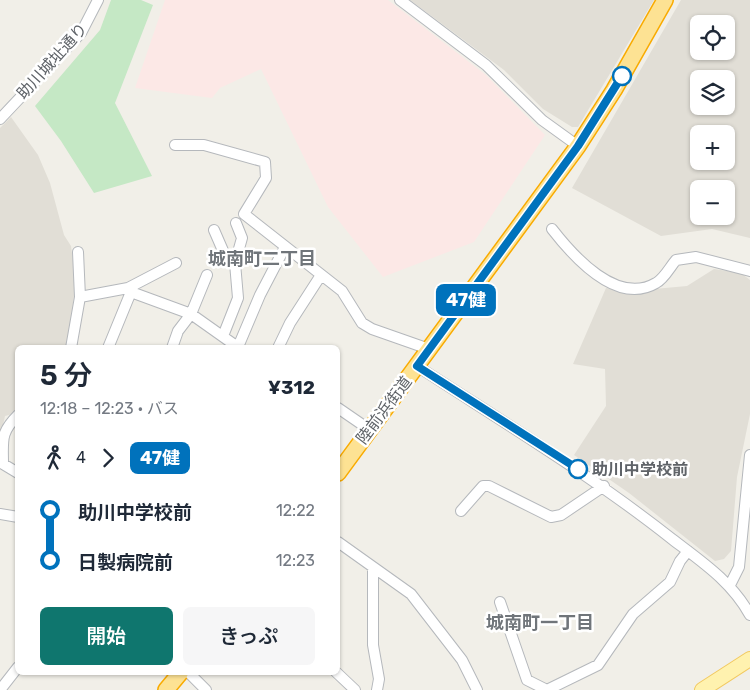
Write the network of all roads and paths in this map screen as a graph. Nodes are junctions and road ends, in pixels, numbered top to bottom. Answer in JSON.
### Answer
{"nodes":[{"id":1,"x":98,"y":0,"type":"edge"},
{"id":2,"x":400,"y":0,"type":"edge"},
{"id":3,"x":665,"y":0,"type":"edge"},
{"id":4,"x":0,"y":119,"type":"edge"},
{"id":5,"x":175,"y":145,"type":"dead end"},
{"id":6,"x":578,"y":146,"type":"junction"},
{"id":7,"x":236,"y":223,"type":"dead end"},
{"id":8,"x":552,"y":229,"type":"dead end"},
{"id":9,"x":214,"y":230,"type":"dead end"},
{"id":10,"x":285,"y":247,"type":"junction"},
{"id":11,"x":78,"y":252,"type":"dead end"},
{"id":12,"x":176,"y":263,"type":"dead end"},
{"id":13,"x":235,"y":263,"type":"junction"},
{"id":14,"x":750,"y":271,"type":"edge"},
{"id":15,"x":207,"y":275,"type":"dead end"},
{"id":16,"x":321,"y":275,"type":"junction"},
{"id":17,"x":132,"y":289,"type":"junction"},
{"id":18,"x":80,"y":297,"type":"junction"},
{"id":19,"x":191,"y":314,"type":"junction"},
{"id":20,"x":223,"y":336,"type":"junction"},
{"id":21,"x":72,"y":345,"type":"edge"},
{"id":22,"x":109,"y":345,"type":"edge"},
{"id":23,"x":173,"y":345,"type":"edge"},
{"id":24,"x":236,"y":345,"type":"edge"},
{"id":25,"x":240,"y":345,"type":"edge"},
{"id":26,"x":279,"y":345,"type":"edge"},
{"id":27,"x":429,"y":349,"type":"junction"},
{"id":28,"x":417,"y":366,"type":"junction"},
{"id":29,"x":340,"y":409,"type":"edge"},
{"id":30,"x":15,"y":418,"type":"edge"},
{"id":31,"x":370,"y":430,"type":"junction"},
{"id":32,"x":750,"y":455,"type":"edge"},
{"id":33,"x":340,"y":470,"type":"edge"},
{"id":34,"x":15,"y":471,"type":"edge"},
{"id":35,"x":604,"y":486,"type":"junction"},
{"id":36,"x":461,"y":511,"type":"dead end"},
{"id":37,"x":0,"y":514,"type":"edge"},
{"id":38,"x":15,"y":516,"type":"edge"},
{"id":39,"x":340,"y":543,"type":"edge"},
{"id":40,"x":688,"y":551,"type":"junction"},
{"id":41,"x":373,"y":568,"type":"junction"},
{"id":42,"x":730,"y":585,"type":"junction"},
{"id":43,"x":500,"y":602,"type":"dead end"},
{"id":44,"x":750,"y":615,"type":"edge"},
{"id":45,"x":750,"y":658,"type":"edge"},
{"id":46,"x":15,"y":671,"type":"edge"},
{"id":47,"x":178,"y":675,"type":"edge"},
{"id":48,"x":191,"y":675,"type":"edge"},
{"id":49,"x":339,"y":675,"type":"edge"},
{"id":50,"x":0,"y":690,"type":"edge"},
{"id":51,"x":166,"y":690,"type":"edge"},
{"id":52,"x":206,"y":690,"type":"edge"},
{"id":53,"x":355,"y":690,"type":"edge"},
{"id":54,"x":378,"y":690,"type":"edge"},
{"id":55,"x":477,"y":690,"type":"edge"},
{"id":56,"x":547,"y":690,"type":"edge"},
{"id":57,"x":702,"y":690,"type":"edge"}],
"edges":[{"from":1,"to":4,"type":"street","name":"助川城址通り"},
{"from":2,"to":6,"type":"street"},
{"from":3,"to":6,"type":"highway","name":"陸前浜街道"},
{"from":5,"to":10,"type":"street"},
{"from":6,"to":27,"type":"highway","name":"陸前浜街道"},
{"from":7,"to":13,"type":"street"},
{"from":8,"to":14,"type":"street"},
{"from":9,"to":13,"type":"street"},
{"from":10,"to":16,"type":"street"},
{"from":10,"to":25,"type":"street"},
{"from":11,"to":18,"type":"street"},
{"from":12,"to":17,"type":"street"},
{"from":13,"to":20,"type":"street"},
{"from":15,"to":19,"type":"street"},
{"from":16,"to":26,"type":"street"},
{"from":16,"to":27,"type":"street"},
{"from":17,"to":18,"type":"street"},
{"from":17,"to":19,"type":"street"},
{"from":17,"to":22,"type":"street"},
{"from":18,"to":21,"type":"street"},
{"from":19,"to":20,"type":"street"},
{"from":19,"to":23,"type":"street"},
{"from":20,"to":24,"type":"street"},
{"from":27,"to":28,"type":"highway","name":"陸前浜街道"},
{"from":28,"to":31,"type":"highway","name":"陸前浜街道"},
{"from":28,"to":35,"type":"street"},
{"from":29,"to":31,"type":"street"},
{"from":30,"to":34,"type":"street"},
{"from":31,"to":33,"type":"highway","name":"陸前浜街道"},
{"from":32,"to":42,"type":"street"},
{"from":35,"to":36,"type":"street"},
{"from":35,"to":40,"type":"street"},
{"from":37,"to":38,"type":"street"},
{"from":39,"to":41,"type":"street"},
{"from":40,"to":42,"type":"street"},
{"from":40,"to":56,"type":"street"},
{"from":41,"to":54,"type":"street"},
{"from":41,"to":55,"type":"street"},
{"from":42,"to":44,"type":"street"},
{"from":43,"to":56,"type":"street"},
{"from":45,"to":57,"type":"main road"},
{"from":46,"to":50,"type":"street"},
{"from":47,"to":51,"type":"highway"},
{"from":48,"to":52,"type":"street"},
{"from":49,"to":53,"type":"street"}]}
